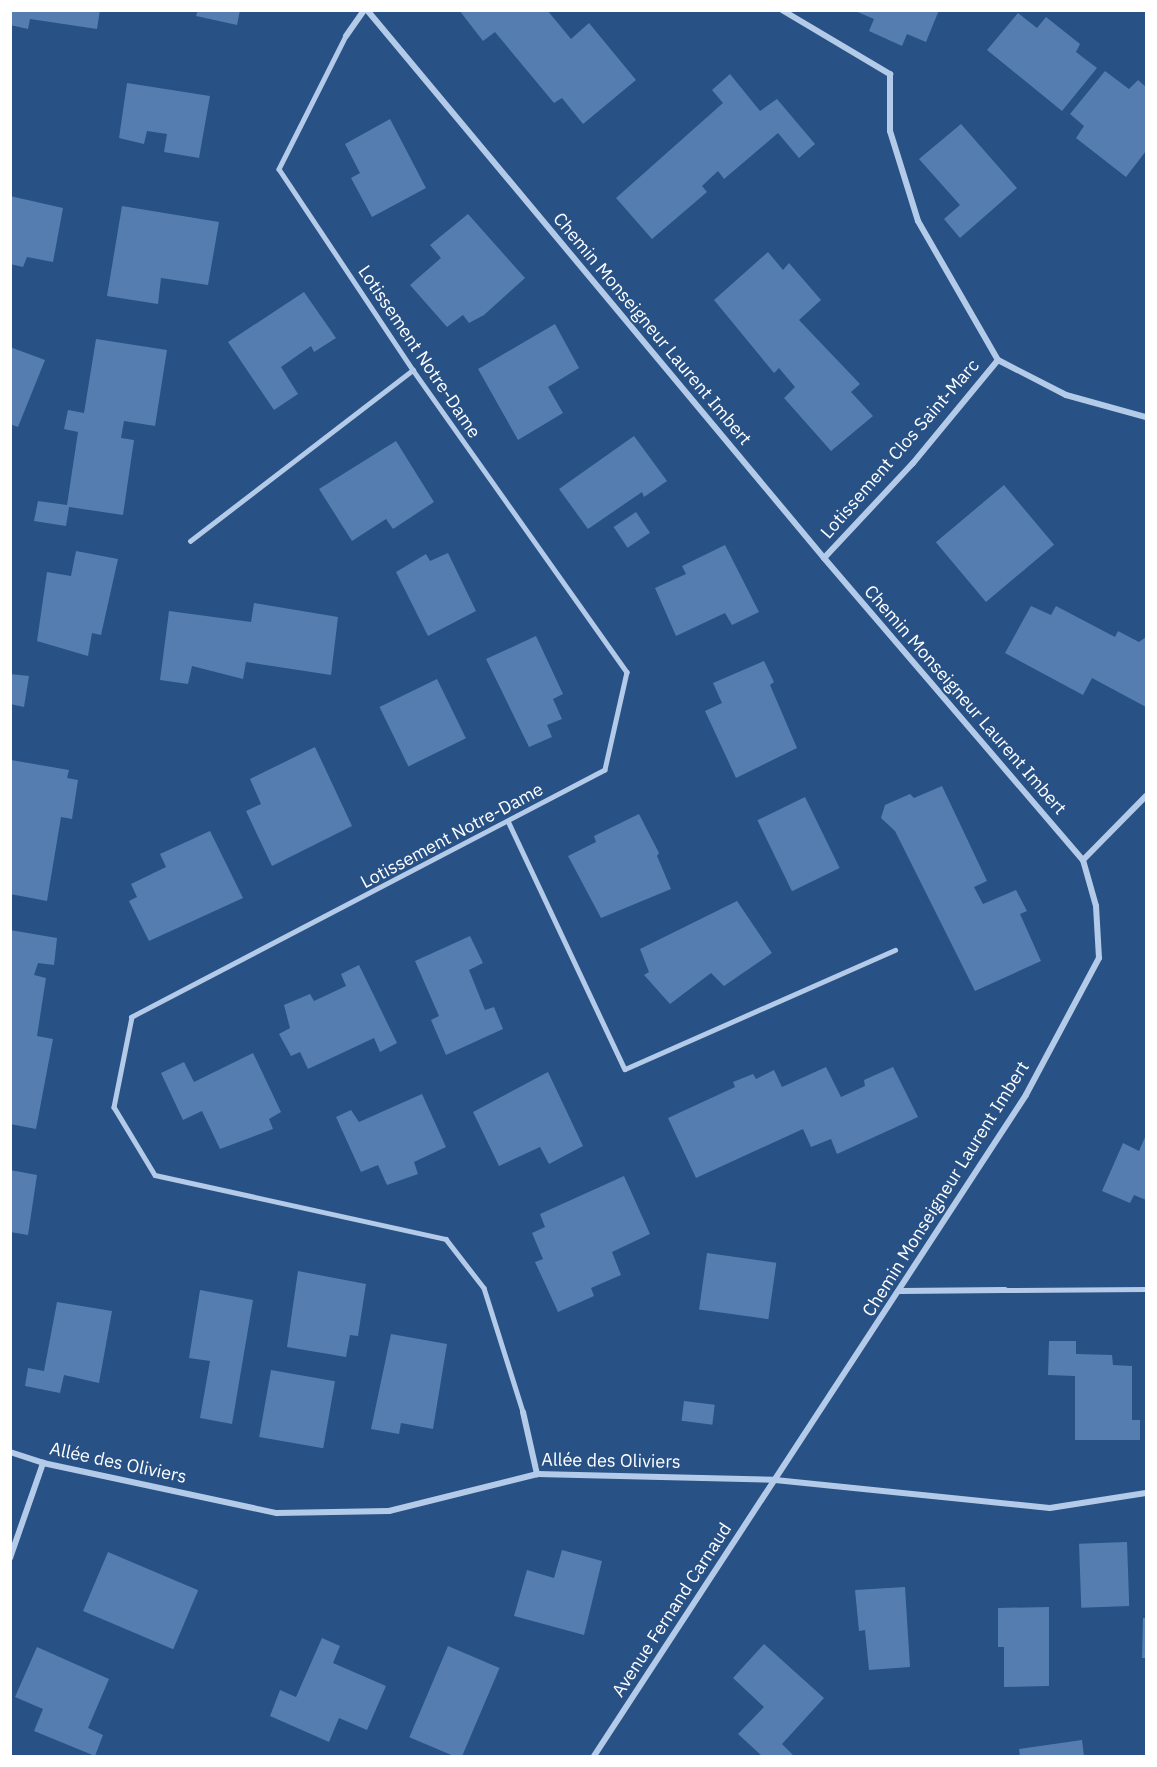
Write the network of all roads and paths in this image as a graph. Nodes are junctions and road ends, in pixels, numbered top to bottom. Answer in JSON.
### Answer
{"nodes":[{"id":1,"x":366,"y":10,"type":"edge"},
{"id":2,"x":782,"y":10,"type":"edge"},
{"id":3,"x":346,"y":36,"type":"joint"},
{"id":4,"x":998,"y":360,"type":"junction"},
{"id":5,"x":413,"y":370,"type":"junction"},
{"id":6,"x":1146,"y":417,"type":"edge"},
{"id":7,"x":190,"y":541,"type":"dead end"},
{"id":8,"x":824,"y":558,"type":"junction"},
{"id":9,"x":1146,"y":796,"type":"edge"},
{"id":10,"x":509,"y":823,"type":"junction"},
{"id":11,"x":1083,"y":860,"type":"junction"},
{"id":12,"x":895,"y":950,"type":"dead end"},
{"id":13,"x":1146,"y":1289,"type":"edge"},
{"id":14,"x":1005,"y":1290,"type":"joint"},
{"id":15,"x":900,"y":1292,"type":"junction"},
{"id":16,"x":523,"y":1412,"type":"joint"},
{"id":17,"x":10,"y":1452,"type":"edge"},
{"id":18,"x":43,"y":1463,"type":"junction"},
{"id":19,"x":537,"y":1474,"type":"junction"},
{"id":20,"x":776,"y":1480,"type":"junction"},
{"id":21,"x":1146,"y":1493,"type":"edge"},
{"id":22,"x":10,"y":1558,"type":"edge"},
{"id":23,"x":594,"y":1756,"type":"edge"}],
"edges":[{"from":1,"to":3,"type":"street"},
{"from":1,"to":8,"type":"street","name":"Chemin Monseigneur Laurent Imbert"},
{"from":2,"to":4,"type":"street","name":"Lotissement Clos Saint-Marc"},
{"from":3,"to":5,"type":"lane","name":"Lotissement Notre-Dame"},
{"from":4,"to":6,"type":"street","name":"Lotissement Clos Saint-Marc"},
{"from":4,"to":8,"type":"street","name":"Lotissement Clos Saint-Marc"},
{"from":5,"to":7,"type":"lane"},
{"from":5,"to":10,"type":"lane","name":"Lotissement Notre-Dame"},
{"from":8,"to":11,"type":"street","name":"Chemin Monseigneur Laurent Imbert"},
{"from":9,"to":11,"type":"street"},
{"from":10,"to":12,"type":"lane"},
{"from":10,"to":16,"type":"lane","name":"Lotissement Notre-Dame"},
{"from":11,"to":15,"type":"street","name":"Chemin Monseigneur Laurent Imbert"},
{"from":13,"to":14,"type":"lane"},
{"from":14,"to":15,"type":"street"},
{"from":15,"to":20,"type":"street","name":"Chemin Monseigneur Laurent Imbert"},
{"from":16,"to":19,"type":"street"},
{"from":17,"to":18,"type":"street","name":"Allée des Oliviers"},
{"from":18,"to":19,"type":"street","name":"Allée des Oliviers"},
{"from":18,"to":22,"type":"street"},
{"from":19,"to":20,"type":"street","name":"Allée des Oliviers"},
{"from":20,"to":21,"type":"street","name":"Allée des Oliviers"},
{"from":20,"to":23,"type":"street","name":"Avenue Fernand Carnaud"}]}
